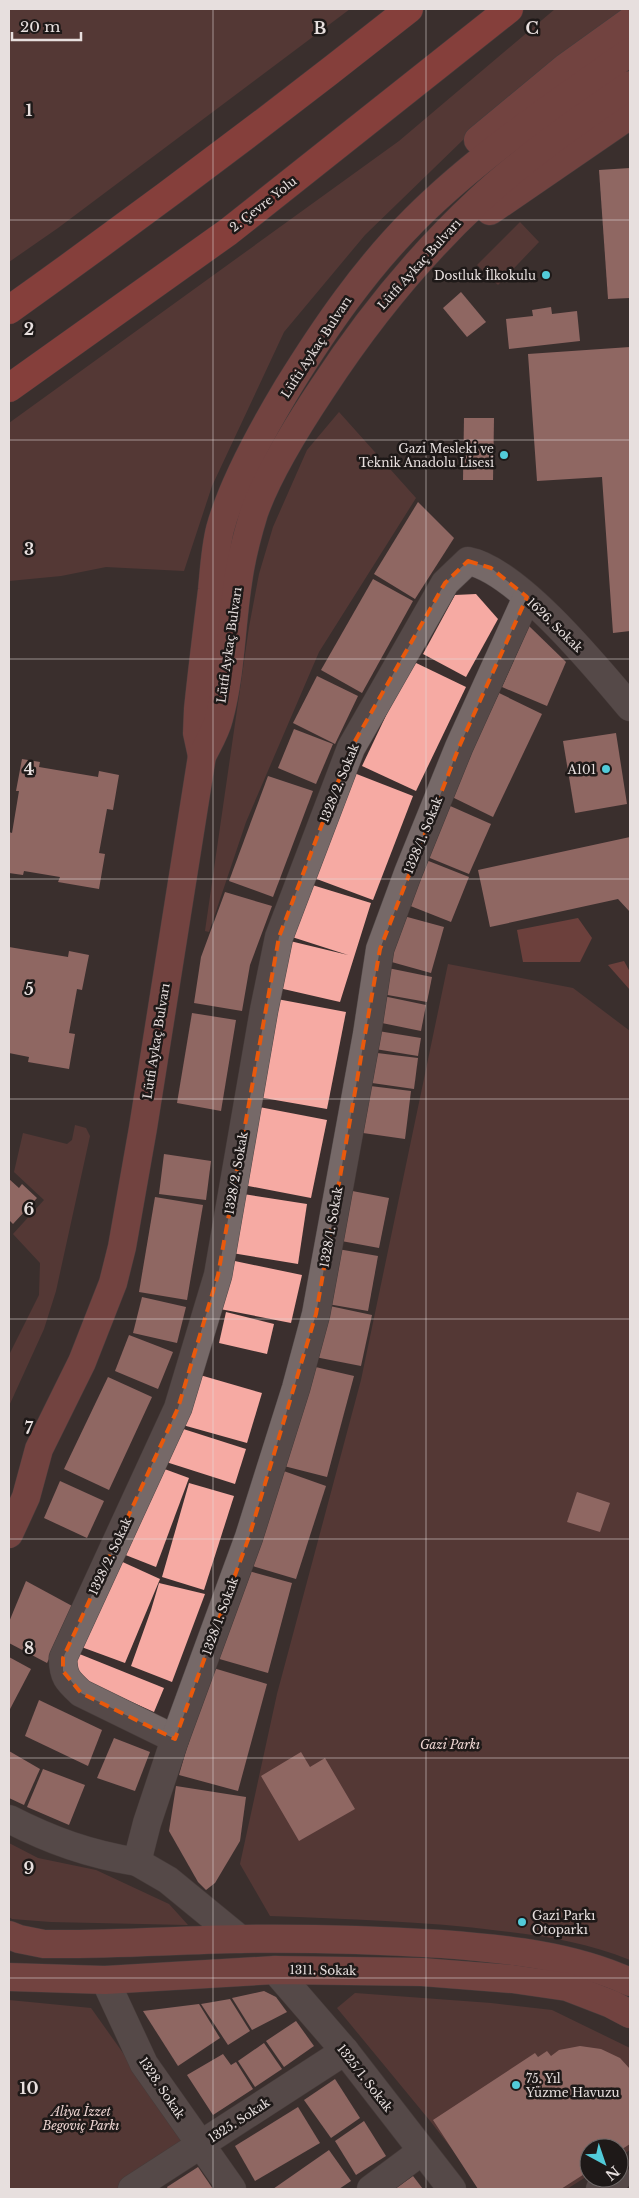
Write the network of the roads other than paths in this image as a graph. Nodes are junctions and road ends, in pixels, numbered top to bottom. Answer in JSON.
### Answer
{"nodes":[{"id":1,"x":409,"y":9,"type":"edge"},
{"id":2,"x":510,"y":9,"type":"edge"},
{"id":3,"x":630,"y":21,"type":"edge"},
{"id":4,"x":630,"y":52,"type":"edge"},
{"id":5,"x":630,"y":85,"type":"edge"},
{"id":6,"x":630,"y":114,"type":"edge"},
{"id":7,"x":415,"y":219,"type":"junction"},
{"id":8,"x":401,"y":281,"type":"junction"},
{"id":9,"x":9,"y":310,"type":"edge"},
{"id":10,"x":9,"y":388,"type":"edge"},
{"id":11,"x":468,"y":561,"type":"joint"},
{"id":12,"x":527,"y":597,"type":"junction"},
{"id":13,"x":630,"y":707,"type":"edge"},
{"id":14,"x":202,"y":756,"type":"junction"},
{"id":15,"x":39,"y":1449,"type":"junction"},
{"id":16,"x":9,"y":1487,"type":"edge"},
{"id":17,"x":9,"y":1534,"type":"edge"},
{"id":18,"x":175,"y":1739,"type":"junction"},
{"id":19,"x":9,"y":1819,"type":"edge"},
{"id":20,"x":137,"y":1862,"type":"junction"},
{"id":21,"x":9,"y":1935,"type":"edge"},
{"id":22,"x":240,"y":1939,"type":"junction"},
{"id":23,"x":275,"y":1970,"type":"junction"},
{"id":24,"x":9,"y":1977,"type":"edge"},
{"id":25,"x":105,"y":1980,"type":"junction"},
{"id":26,"x":630,"y":1982,"type":"edge"},
{"id":27,"x":630,"y":2014,"type":"edge"},
{"id":28,"x":345,"y":2051,"type":"junction"},
{"id":29,"x":201,"y":2145,"type":"junction"},
{"id":30,"x":422,"y":2151,"type":"junction"},
{"id":31,"x":132,"y":2189,"type":"edge"},
{"id":32,"x":232,"y":2189,"type":"edge"},
{"id":33,"x":371,"y":2189,"type":"edge"},
{"id":34,"x":452,"y":2189,"type":"edge"}],
"edges":[{"from":1,"to":9,"type":"highway"},
{"from":2,"to":10,"type":"highway","name":"2. Çevre Yolu"},
{"from":3,"to":7,"type":"main road"},
{"from":4,"to":7,"type":"main road","name":"Lüfti Aykaç Bulvarı"},
{"from":5,"to":8,"type":"main road","name":"Lütfi Aykaç Bulvarı"},
{"from":6,"to":8,"type":"main road"},
{"from":7,"to":14,"type":"main road","name":"Lüfti Aykaç Bulvarı"},
{"from":8,"to":14,"type":"main road","name":"Lütfi Aykaç Bulvarı"},
{"from":11,"to":12,"type":"street","name":"1626. Sokak"},
{"from":11,"to":18,"type":"street","name":"1328/2. Sokak"},
{"from":12,"to":13,"type":"street","name":"1626. Sokak"},
{"from":12,"to":18,"type":"street","name":"1328/1. Sokak"},
{"from":14,"to":15,"type":"main road","name":"Lütfi Aykaç Bulvarı"},
{"from":15,"to":16,"type":"main road","name":"Lütfi Aykaç Bulvarı"},
{"from":15,"to":17,"type":"main road","name":"Lütfi Aykaç Bulvarı"},
{"from":18,"to":20,"type":"street","name":"1328/1. Sokak"},
{"from":19,"to":20,"type":"street"},
{"from":20,"to":22,"type":"street"},
{"from":21,"to":22,"type":"main road"},
{"from":22,"to":26,"type":"main road"},
{"from":23,"to":25,"type":"main road","name":"1311. Sokak"},
{"from":23,"to":27,"type":"main road","name":"1311. Sokak"},
{"from":23,"to":28,"type":"street","name":"1325/1. Sokak"},
{"from":24,"to":25,"type":"main road","name":"1311. Sokak"},
{"from":25,"to":29,"type":"street","name":"1328. Sokak"},
{"from":28,"to":29,"type":"street","name":"1325. Sokak"},
{"from":28,"to":30,"type":"street","name":"1325/1. Sokak"},
{"from":29,"to":31,"type":"street","name":"1325. Sokak"},
{"from":29,"to":32,"type":"street","name":"1328. Sokak"},
{"from":30,"to":33,"type":"street"},
{"from":30,"to":34,"type":"street","name":"1325/1. Sokak"}]}
